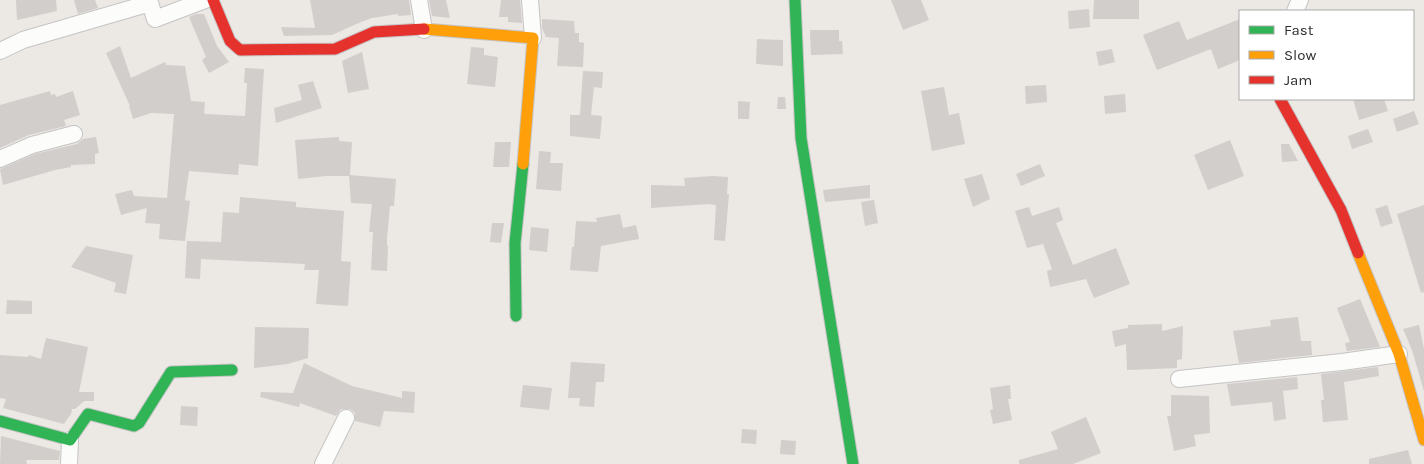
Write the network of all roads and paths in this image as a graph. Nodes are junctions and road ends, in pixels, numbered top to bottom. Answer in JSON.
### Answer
{"nodes":[{"id":1,"x":205,"y":0,"type":"edge"},
{"id":2,"x":213,"y":0,"type":"edge"},
{"id":3,"x":419,"y":0,"type":"edge"},
{"id":4,"x":530,"y":0,"type":"edge"},
{"id":5,"x":795,"y":0,"type":"edge"},
{"id":6,"x":424,"y":30,"type":"junction"},
{"id":7,"x":533,"y":38,"type":"junction"},
{"id":8,"x":0,"y":51,"type":"edge"},
{"id":9,"x":1281,"y":100,"type":"edge"},
{"id":10,"x":74,"y":134,"type":"dead end"},
{"id":11,"x":0,"y":159,"type":"edge"},
{"id":12,"x":516,"y":316,"type":"dead end"},
{"id":13,"x":1399,"y":354,"type":"junction"},
{"id":14,"x":232,"y":370,"type":"dead end"},
{"id":15,"x":1179,"y":379,"type":"dead end"},
{"id":16,"x":346,"y":418,"type":"dead end"},
{"id":17,"x":0,"y":421,"type":"edge"},
{"id":18,"x":70,"y":440,"type":"junction"},
{"id":19,"x":1424,"y":440,"type":"edge"},
{"id":20,"x":69,"y":464,"type":"edge"},
{"id":21,"x":323,"y":464,"type":"edge"},
{"id":22,"x":853,"y":464,"type":"edge"}],
"edges":[{"from":1,"to":8,"type":"street"},
{"from":2,"to":6,"type":"street"},
{"from":3,"to":6,"type":"street"},
{"from":4,"to":7,"type":"street"},
{"from":5,"to":22,"type":"street"},
{"from":6,"to":7,"type":"street"},
{"from":7,"to":12,"type":"street"},
{"from":9,"to":13,"type":"street"},
{"from":10,"to":11,"type":"street"},
{"from":13,"to":15,"type":"street"},
{"from":13,"to":19,"type":"street"},
{"from":14,"to":18,"type":"street"},
{"from":16,"to":21,"type":"street"},
{"from":17,"to":18,"type":"street"},
{"from":18,"to":20,"type":"street"}]}
